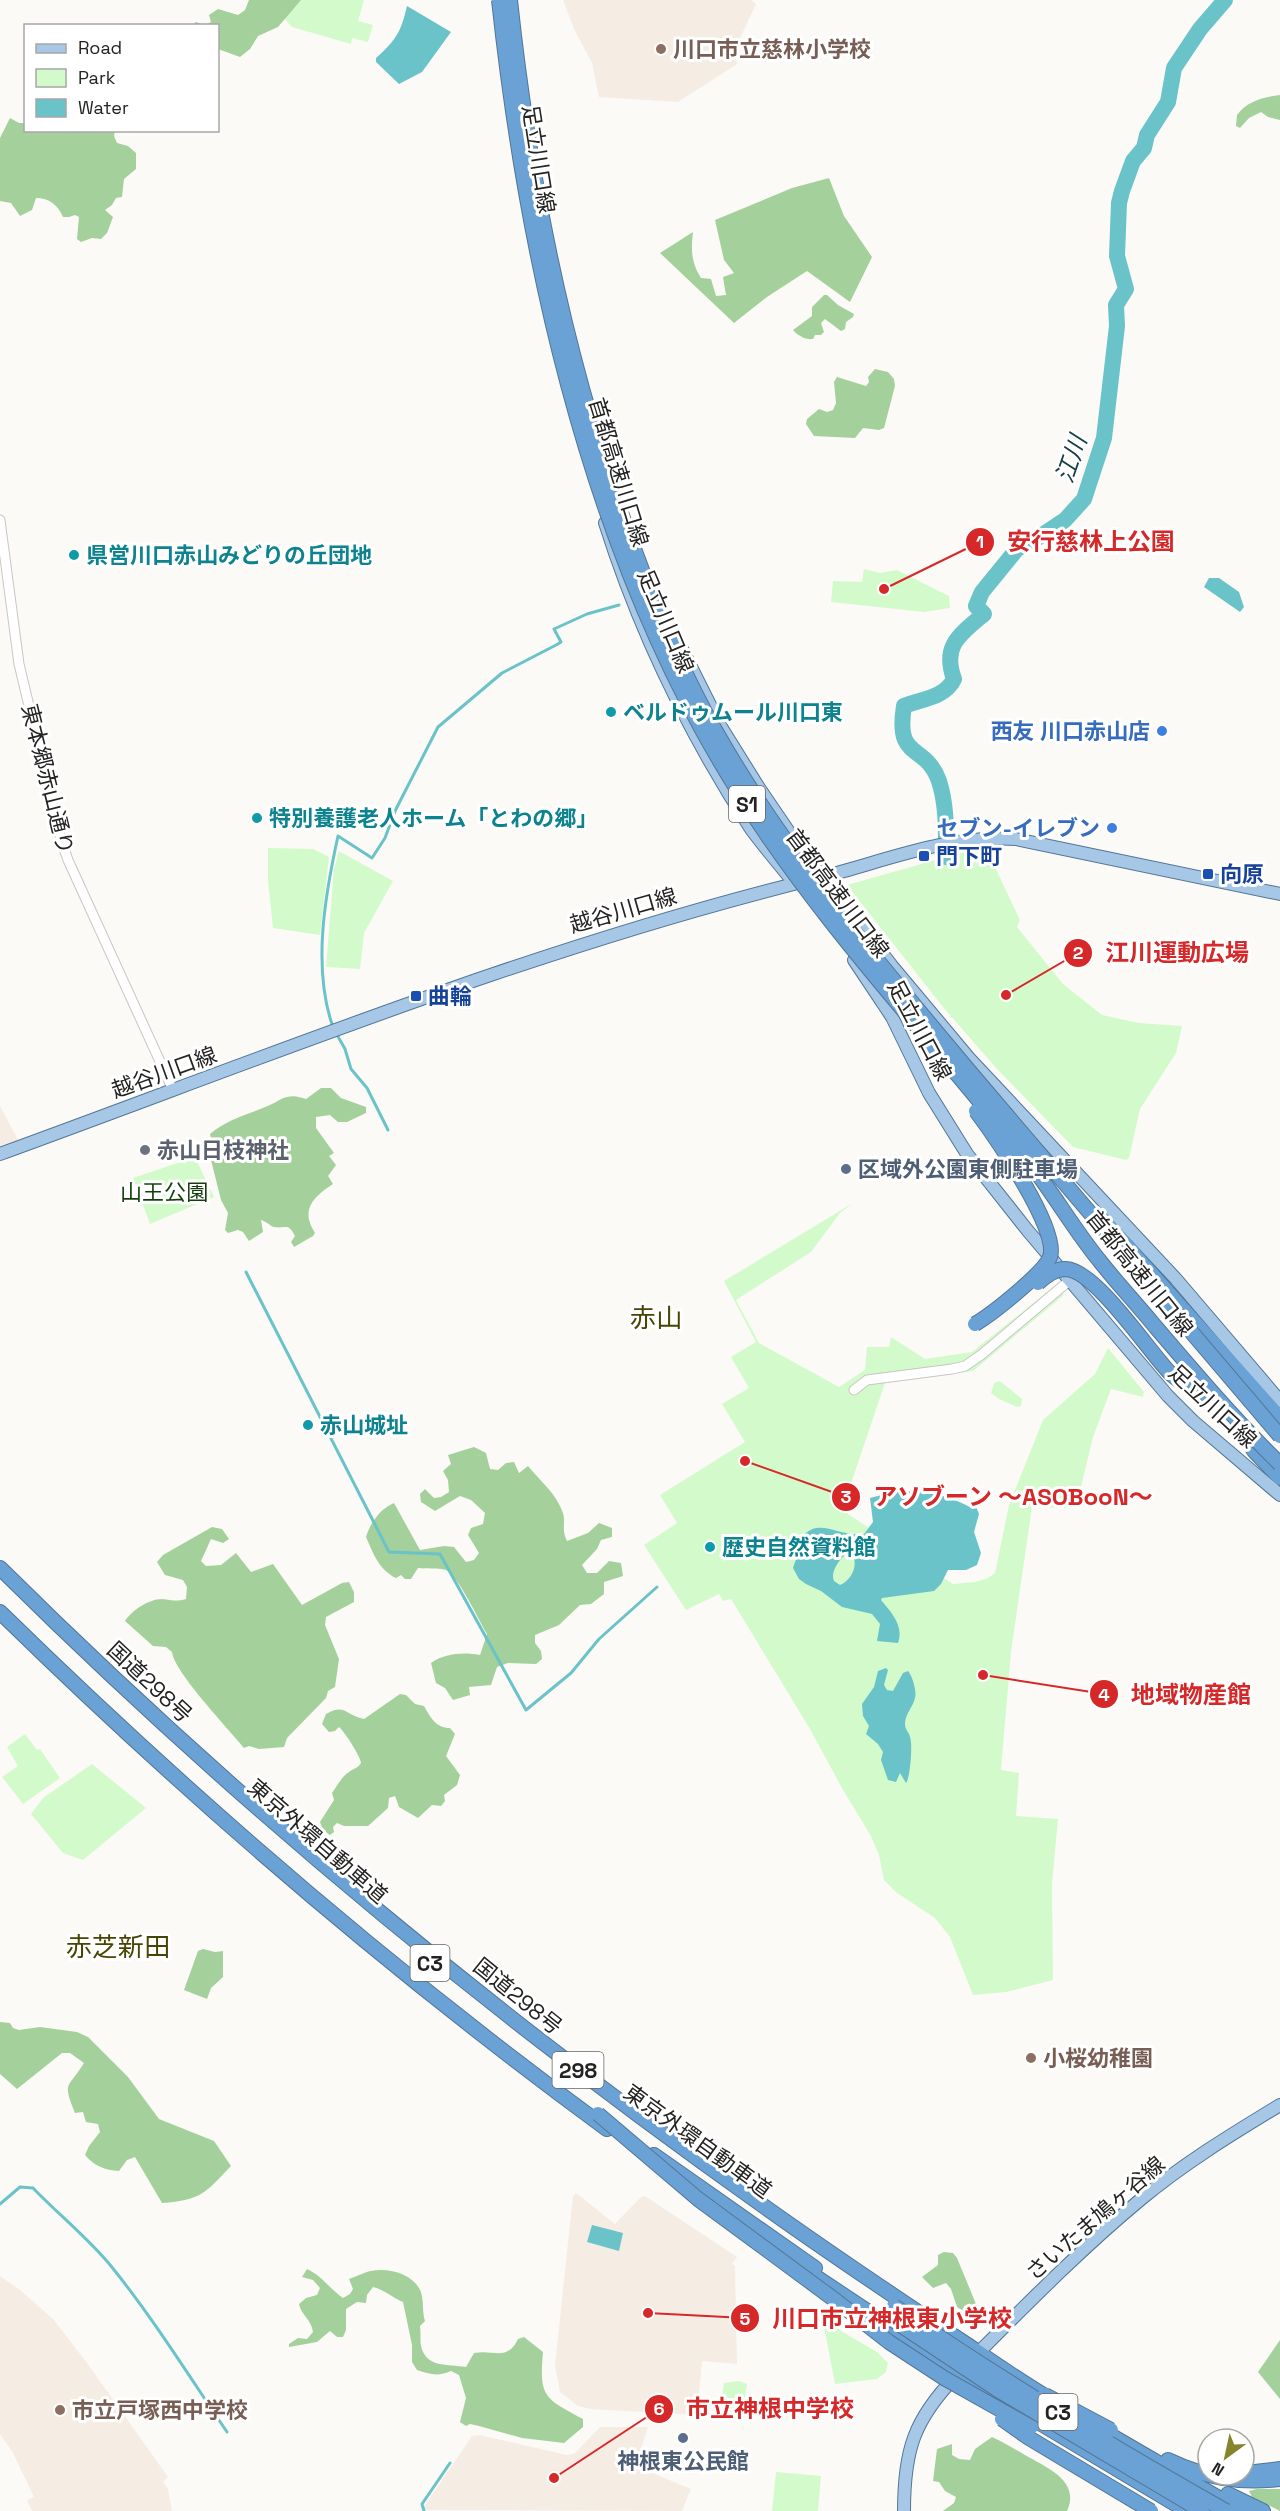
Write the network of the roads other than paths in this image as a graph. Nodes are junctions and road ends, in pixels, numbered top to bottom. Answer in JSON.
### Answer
{"nodes":[{"id":1,"x":497,"y":0,"type":"edge"},
{"id":2,"x":510,"y":0,"type":"edge"},
{"id":3,"x":515,"y":0,"type":"edge"},
{"id":4,"x":0,"y":520,"type":"edge"},
{"id":5,"x":822,"y":877,"type":"junction"},
{"id":6,"x":794,"y":883,"type":"junction"},
{"id":7,"x":1280,"y":894,"type":"edge"},
{"id":8,"x":912,"y":1021,"type":"junction"},
{"id":9,"x":173,"y":1090,"type":"junction"},
{"id":10,"x":0,"y":1154,"type":"edge"},
{"id":11,"x":1062,"y":1179,"type":"junction"},
{"id":12,"x":1070,"y":1280,"type":"junction"},
{"id":13,"x":854,"y":1390,"type":"dead end"},
{"id":14,"x":1280,"y":1401,"type":"edge"},
{"id":15,"x":1225,"y":1408,"type":"junction"},
{"id":16,"x":1280,"y":1418,"type":"edge"},
{"id":17,"x":1280,"y":1436,"type":"edge"},
{"id":18,"x":1280,"y":1464,"type":"edge"},
{"id":19,"x":1280,"y":1478,"type":"edge"},
{"id":20,"x":1280,"y":1495,"type":"edge"},
{"id":21,"x":0,"y":1568,"type":"edge"},
{"id":22,"x":0,"y":1578,"type":"edge"},
{"id":23,"x":0,"y":1601,"type":"edge"},
{"id":24,"x":0,"y":1612,"type":"edge"},
{"id":25,"x":0,"y":1624,"type":"edge"},
{"id":26,"x":380,"y":1953,"type":"junction"},
{"id":27,"x":444,"y":1964,"type":"junction"},
{"id":28,"x":1280,"y":2104,"type":"edge"},
{"id":29,"x":598,"y":2114,"type":"junction"},
{"id":30,"x":940,"y":2338,"type":"junction"},
{"id":31,"x":979,"y":2353,"type":"junction"},
{"id":32,"x":959,"y":2373,"type":"junction"},
{"id":33,"x":944,"y":2378,"type":"junction"},
{"id":34,"x":1085,"y":2420,"type":"junction"},
{"id":35,"x":1168,"y":2460,"type":"junction"},
{"id":36,"x":1196,"y":2467,"type":"edge"},
{"id":37,"x":1280,"y":2469,"type":"edge"},
{"id":38,"x":1256,"y":2472,"type":"edge"},
{"id":39,"x":1280,"y":2479,"type":"edge"},
{"id":40,"x":904,"y":2511,"type":"edge"},
{"id":41,"x":1151,"y":2511,"type":"edge"},
{"id":42,"x":1175,"y":2511,"type":"edge"},
{"id":43,"x":1187,"y":2511,"type":"edge"},
{"id":44,"x":1202,"y":2511,"type":"edge"},
{"id":45,"x":1226,"y":2511,"type":"edge"},
{"id":46,"x":1241,"y":2511,"type":"edge"},
{"id":47,"x":1263,"y":2511,"type":"edge"}],
"edges":[{"from":1,"to":6,"type":"main road","name":"足立川口線"},
{"from":1,"to":8,"type":"highway","name":"首都高速川口線","number":"S1","bridge":true},
{"from":2,"to":11,"type":"highway","name":"首都高速川口線","number":"S1","bridge":true},
{"from":3,"to":5,"type":"main road","name":"足立川口線"},
{"from":4,"to":9,"type":"street","name":"東本郷赤山通り"},
{"from":5,"to":6,"type":"main road","name":"越谷川口線"},
{"from":5,"to":7,"type":"main road","name":"越谷川口線"},
{"from":5,"to":14,"type":"main road","name":"足立川口線"},
{"from":6,"to":9,"type":"main road","name":"越谷川口線"},
{"from":6,"to":12,"type":"main road","name":"足立川口線"},
{"from":8,"to":15,"type":"highway","name":"首都高速川口線","number":"S1","bridge":true},
{"from":8,"to":15,"type":"highway","bridge":true},
{"from":9,"to":10,"type":"main road","name":"越谷川口線"},
{"from":11,"to":16,"type":"highway","bridge":true},
{"from":11,"to":17,"type":"highway","name":"首都高速川口線","number":"S1","bridge":true},
{"from":12,"to":13,"type":"street"},
{"from":12,"to":20,"type":"main road","name":"足立川口線"},
{"from":15,"to":18,"type":"highway","name":"首都高速川口線","number":"S1","bridge":true},
{"from":15,"to":19,"type":"highway","bridge":true},
{"from":21,"to":27,"type":"highway"},
{"from":21,"to":27,"type":"highway","name":"国道298号","number":"298"},
{"from":22,"to":30,"type":"highway","name":"東京外環自動車道","number":"C3","bridge":true},
{"from":23,"to":29,"type":"highway","name":"東京外環自動車道","number":"C3"},
{"from":24,"to":26,"type":"highway","number":"298"},
{"from":25,"to":26,"type":"highway"},
{"from":26,"to":32,"type":"highway","number":"298"},
{"from":27,"to":31,"type":"highway","name":"国道298号","number":"298"},
{"from":28,"to":31,"type":"main road","name":"さいたま鳩ヶ谷線"},
{"from":29,"to":33,"type":"highway","bridge":true},
{"from":29,"to":44,"type":"highway","name":"東京外環自動車道","number":"C3","bridge":true},
{"from":30,"to":35,"type":"highway","bridge":true},
{"from":30,"to":45,"type":"highway","name":"東京外環自動車道","number":"C3","bridge":true},
{"from":31,"to":32,"type":"main road","name":"さいたま鳩ヶ谷線"},
{"from":31,"to":34,"type":"highway","name":"国道298号","number":"298"},
{"from":32,"to":40,"type":"main road","name":"さいたま鳩ヶ谷線"},
{"from":32,"to":43,"type":"highway","number":"298"},
{"from":33,"to":41,"type":"highway","bridge":true},
{"from":33,"to":42,"type":"highway","bridge":true},
{"from":34,"to":46,"type":"highway","name":"国道298号","number":"298"},
{"from":34,"to":47,"type":"highway","number":"298"},
{"from":35,"to":36,"type":"highway"},
{"from":35,"to":39,"type":"highway"},
{"from":37,"to":38,"type":"highway"}]}
